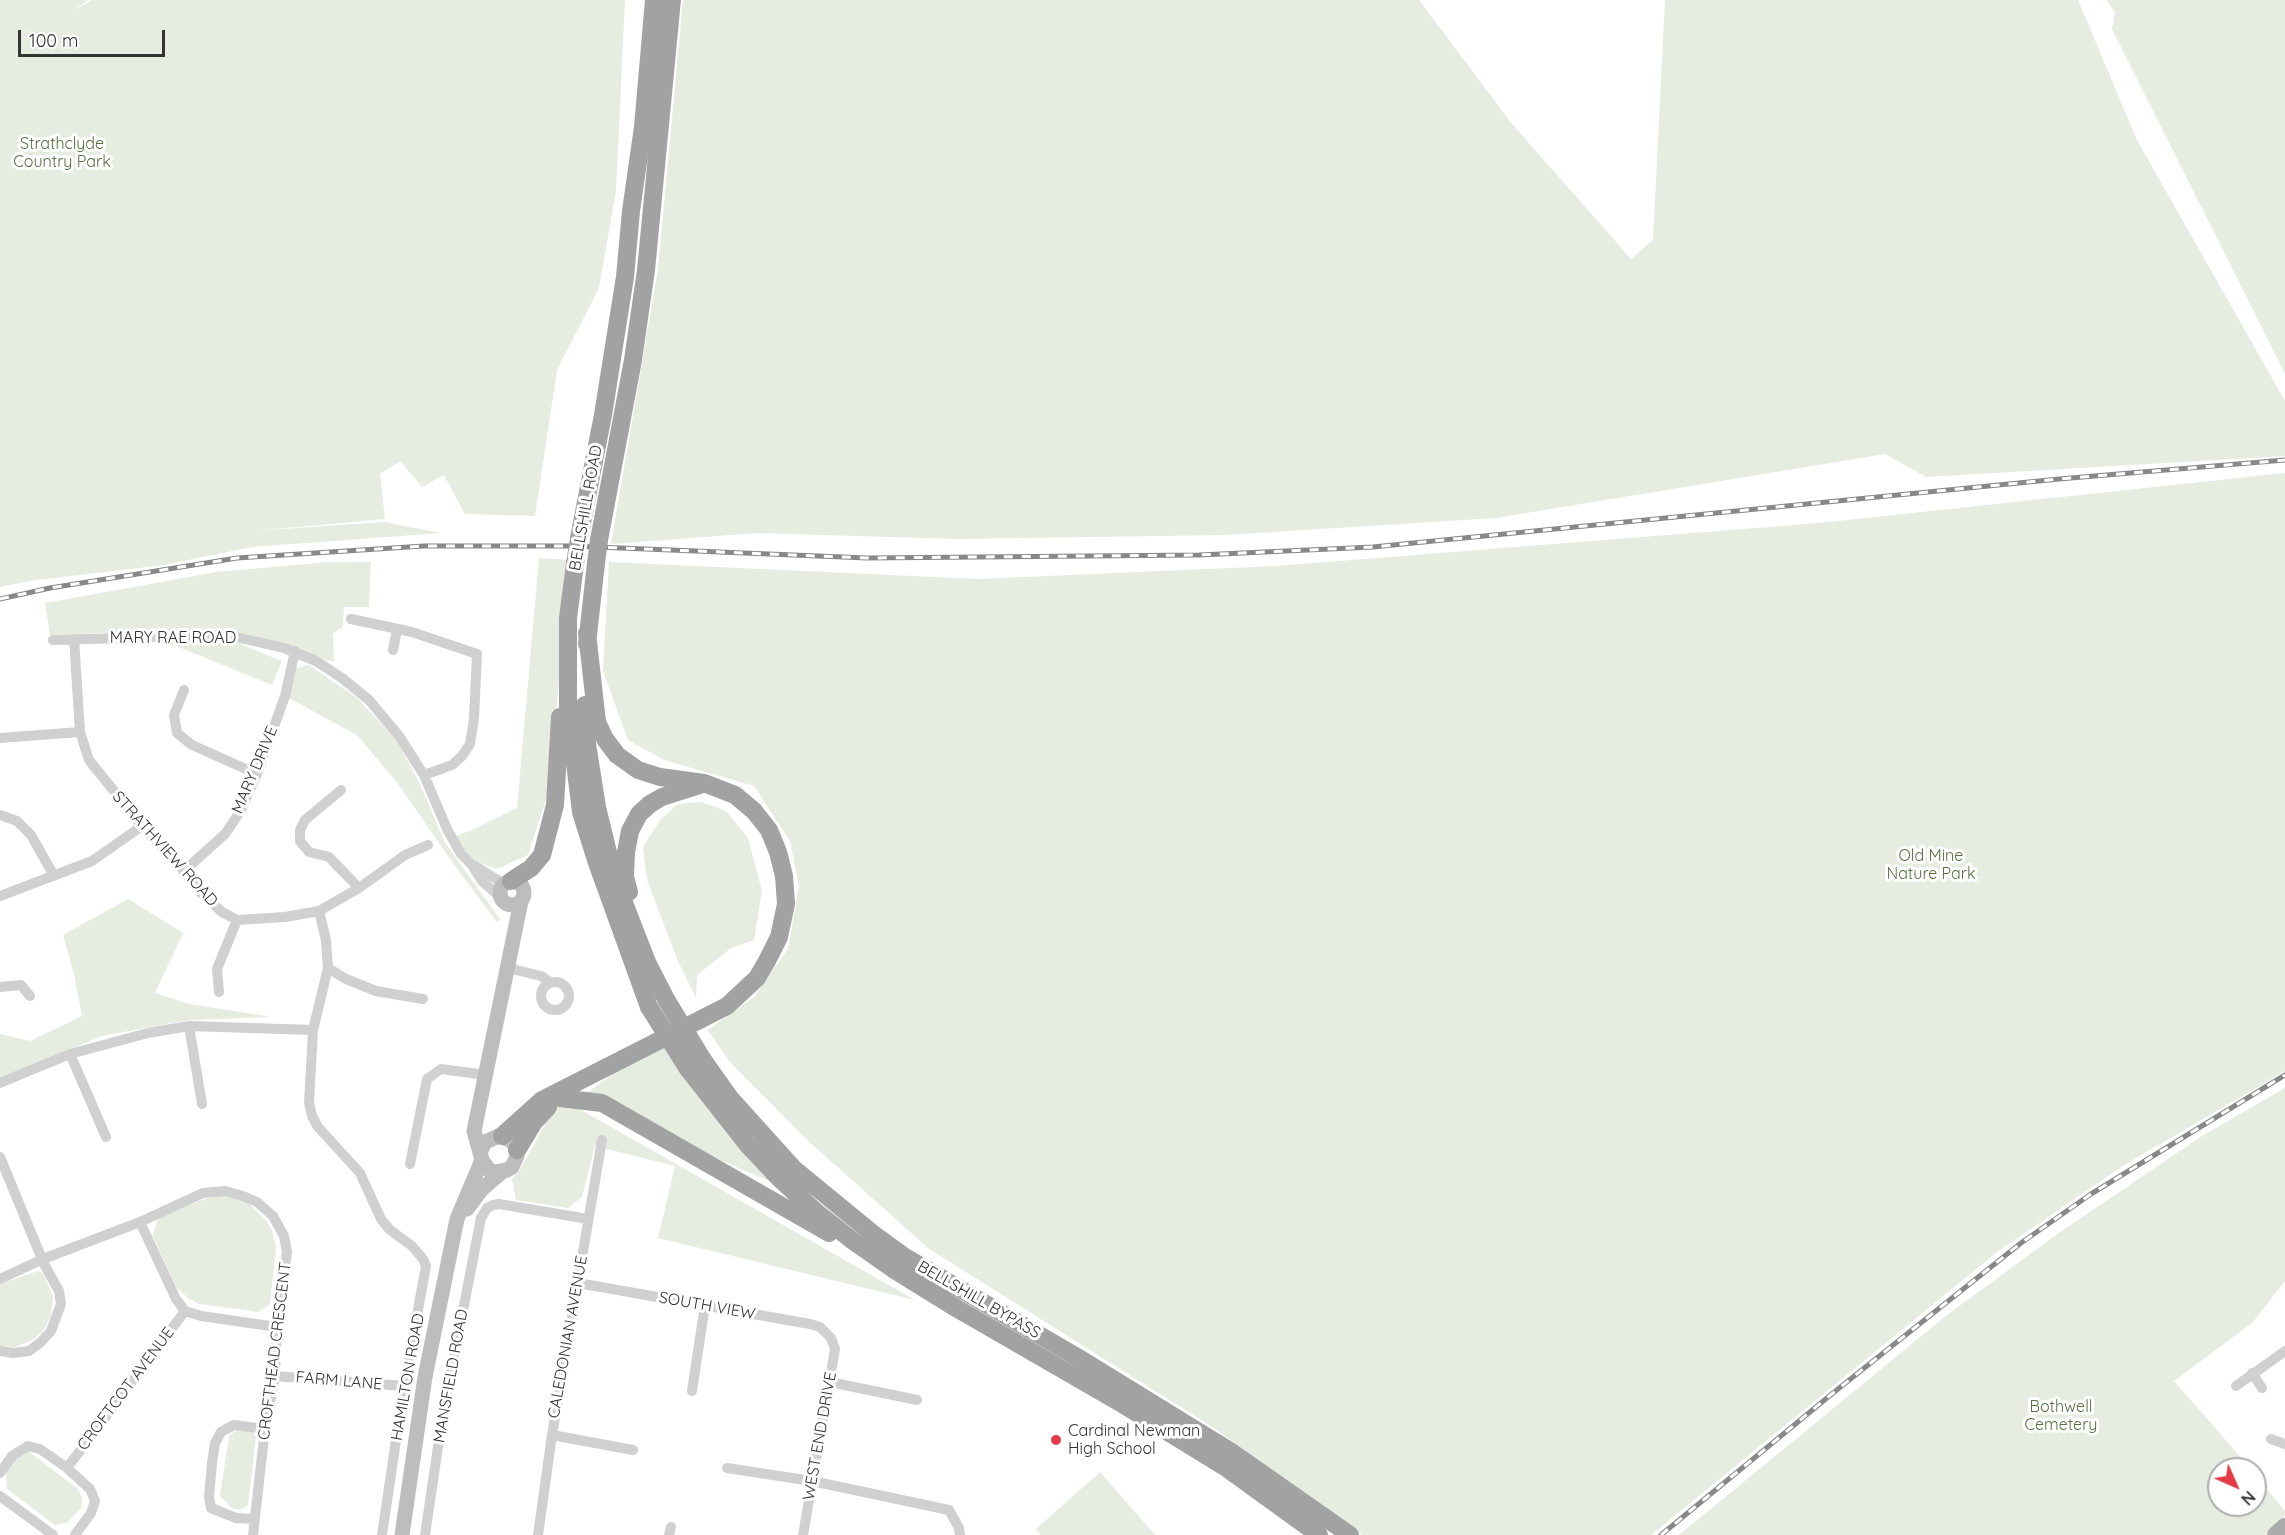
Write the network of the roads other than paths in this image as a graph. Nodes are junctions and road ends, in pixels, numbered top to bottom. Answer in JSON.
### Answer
{"nodes":[{"id":1,"x":654,"y":0,"type":"edge"},
{"id":2,"x":672,"y":0,"type":"edge"},
{"id":3,"x":568,"y":618,"type":"junction"},
{"id":4,"x":351,"y":619,"type":"dead end"},
{"id":5,"x":397,"y":630,"type":"junction"},
{"id":6,"x":587,"y":633,"type":"junction"},
{"id":7,"x":74,"y":639,"type":"junction"},
{"id":8,"x":53,"y":640,"type":"dead end"},
{"id":9,"x":393,"y":650,"type":"dead end"},
{"id":10,"x":295,"y":651,"type":"junction"},
{"id":11,"x":184,"y":690,"type":"dead end"},
{"id":12,"x":80,"y":732,"type":"junction"},
{"id":13,"x":0,"y":738,"type":"edge"},
{"id":14,"x":257,"y":774,"type":"junction"},
{"id":15,"x":424,"y":775,"type":"junction"},
{"id":16,"x":704,"y":783,"type":"junction"},
{"id":17,"x":341,"y":790,"type":"dead end"},
{"id":18,"x":0,"y":815,"type":"edge"},
{"id":19,"x":142,"y":826,"type":"junction"},
{"id":20,"x":428,"y":845,"type":"dead end"},
{"id":21,"x":184,"y":871,"type":"junction"},
{"id":22,"x":54,"y":876,"type":"junction"},
{"id":23,"x":359,"y":888,"type":"junction"},
{"id":24,"x":505,"y":891,"type":"junction"},
{"id":25,"x":0,"y":896,"type":"edge"},
{"id":26,"x":521,"y":901,"type":"junction"},
{"id":27,"x":319,"y":910,"type":"junction"},
{"id":28,"x":237,"y":920,"type":"junction"},
{"id":29,"x":516,"y":927,"type":"junction"},
{"id":30,"x":647,"y":962,"type":"junction"},
{"id":31,"x":328,"y":968,"type":"junction"},
{"id":32,"x":508,"y":968,"type":"junction"},
{"id":33,"x":550,"y":982,"type":"dead end"},
{"id":34,"x":0,"y":987,"type":"edge"},
{"id":35,"x":219,"y":992,"type":"dead end"},
{"id":36,"x":30,"y":996,"type":"dead end"},
{"id":37,"x":423,"y":999,"type":"dead end"},
{"id":38,"x":667,"y":1001,"type":"joint"},
{"id":39,"x":650,"y":1007,"type":"joint"},
{"id":40,"x":189,"y":1026,"type":"junction"},
{"id":41,"x":313,"y":1030,"type":"junction"},
{"id":42,"x":70,"y":1054,"type":"junction"},
{"id":43,"x":696,"y":1065,"type":"junction"},
{"id":44,"x":485,"y":1075,"type":"junction"},
{"id":45,"x":0,"y":1083,"type":"edge"},
{"id":46,"x":577,"y":1083,"type":"junction"},
{"id":47,"x":560,"y":1098,"type":"junction"},
{"id":48,"x":202,"y":1104,"type":"dead end"},
{"id":49,"x":478,"y":1113,"type":"junction"},
{"id":50,"x":499,"y":1136,"type":"junction"},
{"id":51,"x":106,"y":1137,"type":"dead end"},
{"id":52,"x":602,"y":1140,"type":"dead end"},
{"id":53,"x":517,"y":1150,"type":"junction"},
{"id":54,"x":0,"y":1157,"type":"edge"},
{"id":55,"x":481,"y":1157,"type":"junction"},
{"id":56,"x":410,"y":1164,"type":"dead end"},
{"id":57,"x":502,"y":1172,"type":"junction"},
{"id":58,"x":588,"y":1219,"type":"junction"},
{"id":59,"x":140,"y":1222,"type":"junction"},
{"id":60,"x":456,"y":1227,"type":"junction"},
{"id":61,"x":44,"y":1259,"type":"junction"},
{"id":62,"x":893,"y":1269,"type":"junction"},
{"id":63,"x":0,"y":1279,"type":"edge"},
{"id":64,"x":578,"y":1283,"type":"junction"},
{"id":65,"x":705,"y":1305,"type":"junction"},
{"id":66,"x":185,"y":1311,"type":"junction"},
{"id":67,"x":277,"y":1327,"type":"junction"},
{"id":68,"x":831,"y":1338,"type":"joint"},
{"id":69,"x":0,"y":1351,"type":"edge"},
{"id":70,"x":2285,"y":1351,"type":"edge"},
{"id":71,"x":2252,"y":1373,"type":"junction"},
{"id":72,"x":275,"y":1376,"type":"junction"},
{"id":73,"x":830,"y":1382,"type":"junction"},
{"id":74,"x":404,"y":1386,"type":"junction"},
{"id":75,"x":2236,"y":1386,"type":"dead end"},
{"id":76,"x":2262,"y":1388,"type":"dead end"},
{"id":77,"x":692,"y":1392,"type":"dead end"},
{"id":78,"x":917,"y":1400,"type":"dead end"},
{"id":79,"x":265,"y":1429,"type":"junction"},
{"id":80,"x":552,"y":1435,"type":"junction"},
{"id":81,"x":2271,"y":1439,"type":"dead end"},
{"id":82,"x":2285,"y":1444,"type":"edge"},
{"id":83,"x":633,"y":1450,"type":"dead end"},
{"id":84,"x":67,"y":1468,"type":"junction"},
{"id":85,"x":727,"y":1468,"type":"dead end"},
{"id":86,"x":0,"y":1473,"type":"edge"},
{"id":87,"x":812,"y":1481,"type":"junction"},
{"id":88,"x":0,"y":1496,"type":"edge"},
{"id":89,"x":254,"y":1519,"type":"junction"},
{"id":90,"x":2285,"y":1527,"type":"edge"},
{"id":91,"x":53,"y":1535,"type":"edge"},
{"id":92,"x":75,"y":1535,"type":"edge"},
{"id":93,"x":253,"y":1535,"type":"edge"},
{"id":94,"x":382,"y":1535,"type":"edge"},
{"id":95,"x":402,"y":1535,"type":"edge"},
{"id":96,"x":425,"y":1535,"type":"edge"},
{"id":97,"x":538,"y":1535,"type":"edge"},
{"id":98,"x":803,"y":1535,"type":"edge"},
{"id":99,"x":960,"y":1535,"type":"edge"},
{"id":100,"x":1319,"y":1535,"type":"edge"},
{"id":101,"x":1350,"y":1535,"type":"edge"},
{"id":102,"x":2276,"y":1535,"type":"edge"}],
"edges":[{"from":1,"to":3,"type":"highway","name":"BELLSHILL ROAD","bridge":true},
{"from":2,"to":6,"type":"highway","name":"BELLSHILL ROAD","bridge":true},
{"from":3,"to":24,"type":"highway"},
{"from":3,"to":39,"type":"highway","name":"BELLSHILL ROAD"},
{"from":4,"to":5,"type":"street"},
{"from":5,"to":9,"type":"street"},
{"from":5,"to":15,"type":"street"},
{"from":6,"to":16,"type":"highway"},
{"from":6,"to":30,"type":"highway","name":"BELLSHILL ROAD"},
{"from":7,"to":8,"type":"street","name":"MARY RAE ROAD"},
{"from":7,"to":10,"type":"street","name":"MARY RAE ROAD"},
{"from":7,"to":12,"type":"street","name":"STRATHVIEW ROAD"},
{"from":10,"to":14,"type":"street","name":"MARY DRIVE"},
{"from":10,"to":15,"type":"street","name":"MARY RAE ROAD"},
{"from":11,"to":14,"type":"street"},
{"from":12,"to":13,"type":"street"},
{"from":12,"to":19,"type":"street","name":"STRATHVIEW ROAD"},
{"from":14,"to":21,"type":"street","name":"MARY DRIVE"},
{"from":15,"to":24,"type":"street","name":"MARY RAE ROAD"},
{"from":16,"to":30,"type":"highway"},
{"from":16,"to":46,"type":"highway"},
{"from":17,"to":23,"type":"street"},
{"from":18,"to":22,"type":"street"},
{"from":19,"to":21,"type":"street","name":"STRATHVIEW ROAD"},
{"from":19,"to":22,"type":"street"},
{"from":20,"to":23,"type":"street"},
{"from":21,"to":28,"type":"street","name":"STRATHVIEW ROAD"},
{"from":22,"to":25,"type":"street"},
{"from":23,"to":27,"type":"street"},
{"from":24,"to":26,"type":"main road"},
{"from":24,"to":26,"type":"main road"},
{"from":24,"to":29,"type":"main road"},
{"from":26,"to":29,"type":"main road"},
{"from":27,"to":28,"type":"street"},
{"from":27,"to":31,"type":"street"},
{"from":28,"to":35,"type":"street"},
{"from":29,"to":32,"type":"main road"},
{"from":30,"to":38,"type":"highway","name":"BELLSHILL ROAD"},
{"from":31,"to":37,"type":"street"},
{"from":31,"to":41,"type":"street"},
{"from":32,"to":33,"type":"street"},
{"from":32,"to":44,"type":"main road"},
{"from":34,"to":36,"type":"street"},
{"from":38,"to":43,"type":"highway","name":"BELLSHILL BYPASS","bridge":true},
{"from":39,"to":43,"type":"highway","name":"BELLSHILL BYPASS","bridge":true},
{"from":40,"to":41,"type":"street"},
{"from":40,"to":42,"type":"street"},
{"from":40,"to":48,"type":"street"},
{"from":41,"to":74,"type":"street"},
{"from":42,"to":45,"type":"street"},
{"from":42,"to":51,"type":"street"},
{"from":43,"to":62,"type":"highway","name":"BELLSHILL BYPASS"},
{"from":43,"to":101,"type":"highway","name":"BELLSHILL BYPASS"},
{"from":44,"to":49,"type":"main road"},
{"from":44,"to":56,"type":"street"},
{"from":46,"to":47,"type":"highway"},
{"from":46,"to":50,"type":"highway"},
{"from":47,"to":53,"type":"highway"},
{"from":47,"to":62,"type":"highway"},
{"from":49,"to":50,"type":"main road"},
{"from":49,"to":55,"type":"main road"},
{"from":50,"to":53,"type":"main road"},
{"from":50,"to":55,"type":"main road"},
{"from":52,"to":58,"type":"street","name":"CALEDONIAN AVENUE"},
{"from":53,"to":57,"type":"main road"},
{"from":54,"to":61,"type":"street"},
{"from":55,"to":57,"type":"main road"},
{"from":55,"to":60,"type":"main road","name":"HAMILTON ROAD"},
{"from":57,"to":60,"type":"main road","name":"HAMILTON ROAD"},
{"from":58,"to":64,"type":"street","name":"CALEDONIAN AVENUE"},
{"from":58,"to":96,"type":"street","name":"MANSFIELD ROAD"},
{"from":59,"to":61,"type":"street","name":"CROFTHEAD CRESCENT"},
{"from":59,"to":66,"type":"street"},
{"from":59,"to":67,"type":"street","name":"CROFTHEAD CRESCENT"},
{"from":60,"to":95,"type":"main road","name":"HAMILTON ROAD"},
{"from":61,"to":63,"type":"street","name":"CROFTHEAD CRESCENT"},
{"from":61,"to":69,"type":"street"},
{"from":62,"to":100,"type":"highway","name":"BELLSHILL BYPASS"},
{"from":64,"to":65,"type":"street","name":"SOUTH VIEW"},
{"from":64,"to":80,"type":"street","name":"CALEDONIAN AVENUE"},
{"from":65,"to":68,"type":"street","name":"SOUTH VIEW"},
{"from":65,"to":77,"type":"street"},
{"from":66,"to":67,"type":"street"},
{"from":66,"to":84,"type":"street","name":"CROFTCOT AVENUE"},
{"from":67,"to":72,"type":"street","name":"CROFTHEAD CRESCENT"},
{"from":68,"to":73,"type":"street","name":"WEST END DRIVE"},
{"from":70,"to":71,"type":"street"},
{"from":71,"to":75,"type":"street"},
{"from":71,"to":76,"type":"street"},
{"from":72,"to":74,"type":"street","name":"FARM LANE"},
{"from":72,"to":79,"type":"street","name":"CROFTHEAD CRESCENT"},
{"from":73,"to":78,"type":"street"},
{"from":73,"to":87,"type":"street","name":"WEST END DRIVE"},
{"from":74,"to":94,"type":"street"},
{"from":79,"to":89,"type":"street","name":"CROFTHEAD CRESCENT"},
{"from":79,"to":89,"type":"street"},
{"from":80,"to":83,"type":"street"},
{"from":80,"to":97,"type":"street","name":"CALEDONIAN AVENUE"},
{"from":81,"to":82,"type":"street"},
{"from":84,"to":86,"type":"street"},
{"from":84,"to":92,"type":"street"},
{"from":85,"to":87,"type":"street"},
{"from":87,"to":98,"type":"street","name":"WEST END DRIVE"},
{"from":87,"to":99,"type":"street"},
{"from":88,"to":91,"type":"street"},
{"from":89,"to":93,"type":"street","name":"CROFTHEAD CRESCENT"},
{"from":90,"to":102,"type":"main road"}]}
